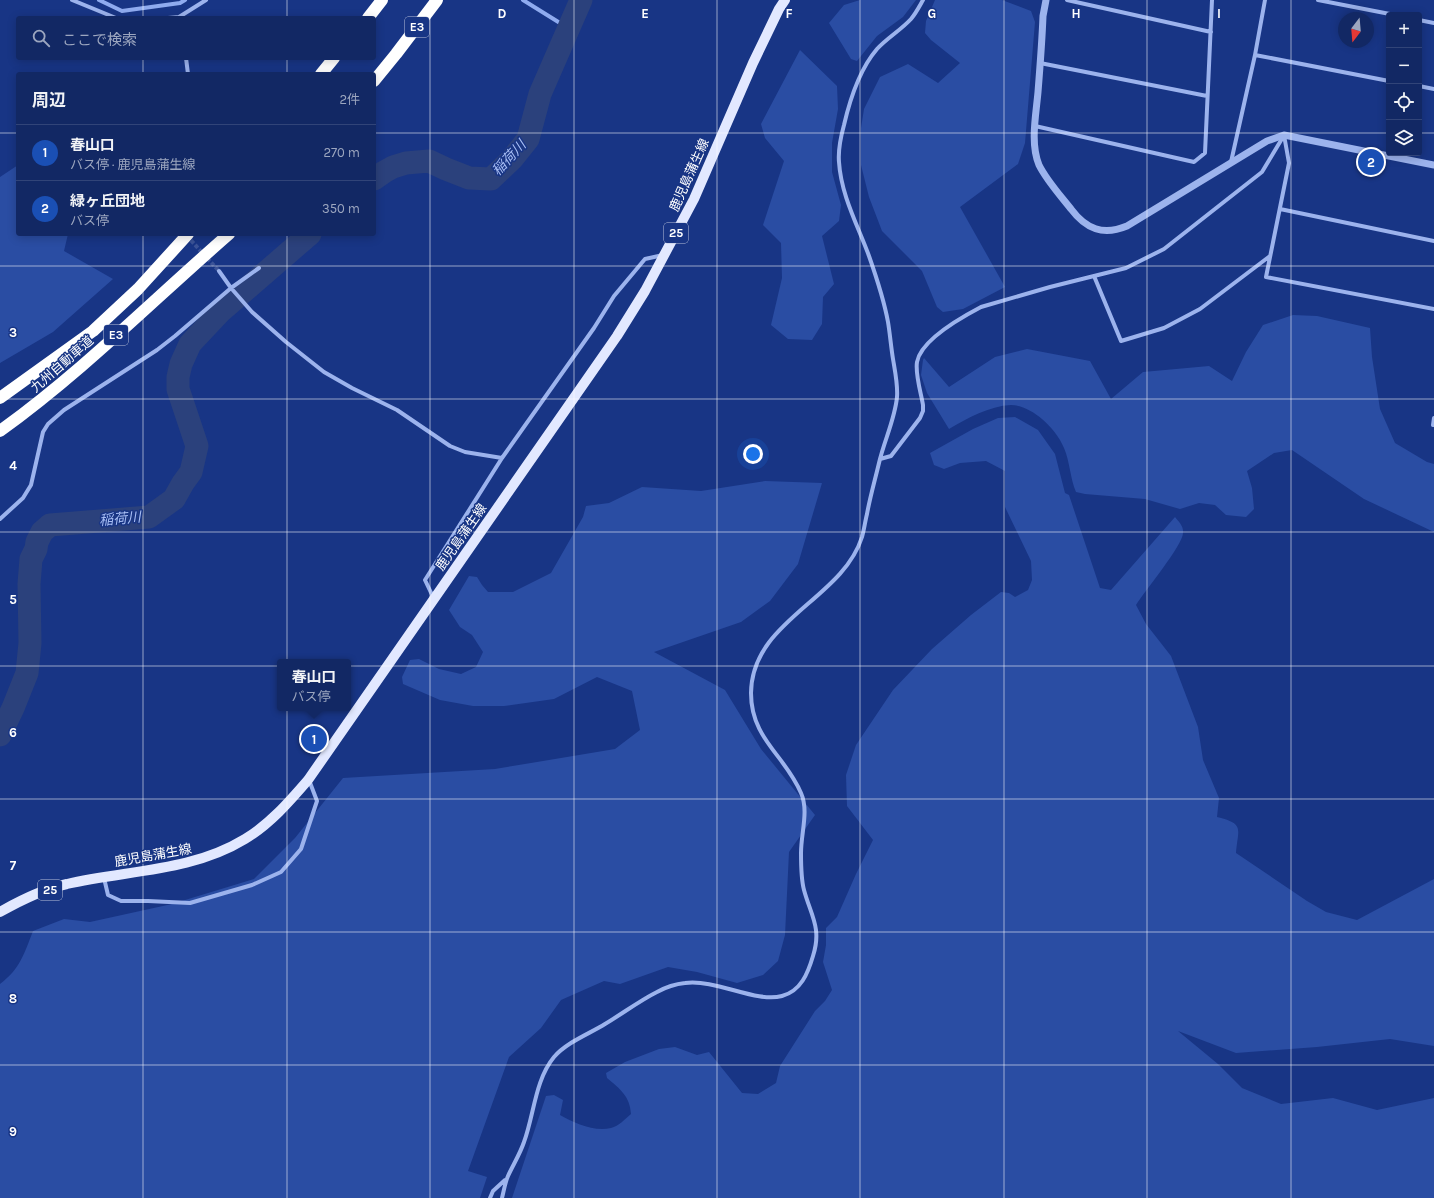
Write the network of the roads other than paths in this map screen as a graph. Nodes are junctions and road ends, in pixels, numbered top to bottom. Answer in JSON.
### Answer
{"nodes":[{"id":1,"x":72,"y":0,"type":"edge"},
{"id":2,"x":206,"y":0,"type":"edge"},
{"id":3,"x":382,"y":0,"type":"edge"},
{"id":4,"x":437,"y":0,"type":"edge"},
{"id":5,"x":785,"y":0,"type":"edge"},
{"id":6,"x":923,"y":0,"type":"edge"},
{"id":7,"x":1046,"y":0,"type":"edge"},
{"id":8,"x":1067,"y":0,"type":"edge"},
{"id":9,"x":1212,"y":0,"type":"edge"},
{"id":10,"x":1265,"y":0,"type":"edge"},
{"id":11,"x":1318,"y":0,"type":"edge"},
{"id":12,"x":1386,"y":13,"type":"edge"},
{"id":13,"x":111,"y":16,"type":"edge"},
{"id":14,"x":182,"y":16,"type":"edge"},
{"id":15,"x":370,"y":16,"type":"edge"},
{"id":16,"x":1422,"y":21,"type":"edge"},
{"id":17,"x":1434,"y":23,"type":"edge"},
{"id":18,"x":1210,"y":32,"type":"junction"},
{"id":19,"x":1255,"y":55,"type":"junction"},
{"id":20,"x":186,"y":60,"type":"edge"},
{"id":21,"x":332,"y":60,"type":"edge"},
{"id":22,"x":1040,"y":63,"type":"junction"},
{"id":23,"x":188,"y":72,"type":"edge"},
{"id":24,"x":323,"y":72,"type":"edge"},
{"id":25,"x":376,"y":79,"type":"edge"},
{"id":26,"x":1386,"y":79,"type":"edge"},
{"id":27,"x":1422,"y":87,"type":"edge"},
{"id":28,"x":1434,"y":89,"type":"edge"},
{"id":29,"x":1207,"y":96,"type":"junction"},
{"id":30,"x":1035,"y":126,"type":"junction"},
{"id":31,"x":1284,"y":135,"type":"junction"},
{"id":32,"x":1231,"y":163,"type":"junction"},
{"id":33,"x":1434,"y":165,"type":"edge"},
{"id":34,"x":1280,"y":210,"type":"junction"},
{"id":35,"x":186,"y":236,"type":"edge"},
{"id":36,"x":227,"y":236,"type":"edge"},
{"id":37,"x":1434,"y":241,"type":"edge"},
{"id":38,"x":665,"y":255,"type":"junction"},
{"id":39,"x":1271,"y":255,"type":"junction"},
{"id":40,"x":259,"y":268,"type":"dead end"},
{"id":41,"x":219,"y":271,"type":"tunnel mouth"},
{"id":42,"x":1094,"y":276,"type":"junction"},
{"id":43,"x":231,"y":288,"type":"junction"},
{"id":44,"x":1434,"y":309,"type":"edge"},
{"id":45,"x":0,"y":398,"type":"edge"},
{"id":46,"x":1434,"y":418,"type":"edge"},
{"id":47,"x":1434,"y":425,"type":"edge"},
{"id":48,"x":0,"y":431,"type":"edge"},
{"id":49,"x":502,"y":458,"type":"junction"},
{"id":50,"x":880,"y":459,"type":"junction"},
{"id":51,"x":0,"y":519,"type":"edge"},
{"id":52,"x":434,"y":599,"type":"junction"},
{"id":53,"x":308,"y":780,"type":"junction"},
{"id":54,"x":104,"y":877,"type":"junction"},
{"id":55,"x":0,"y":912,"type":"edge"},
{"id":56,"x":506,"y":1180,"type":"junction"},
{"id":57,"x":490,"y":1198,"type":"edge"},
{"id":58,"x":502,"y":1198,"type":"edge"}],
"edges":[{"from":1,"to":13,"type":"street"},
{"from":2,"to":14,"type":"street"},
{"from":3,"to":15,"type":"highway"},
{"from":4,"to":25,"type":"highway","number":"E3"},
{"from":5,"to":38,"type":"main road","name":"鹿児島蒲生線","number":"25"},
{"from":6,"to":50,"type":"street"},
{"from":7,"to":22,"type":"street"},
{"from":8,"to":18,"type":"street"},
{"from":9,"to":18,"type":"street"},
{"from":10,"to":19,"type":"street"},
{"from":11,"to":12,"type":"street"},
{"from":16,"to":17,"type":"street"},
{"from":18,"to":29,"type":"street"},
{"from":19,"to":26,"type":"street"},
{"from":19,"to":32,"type":"street"},
{"from":20,"to":23,"type":"street"},
{"from":21,"to":24,"type":"highway"},
{"from":22,"to":29,"type":"street"},
{"from":22,"to":30,"type":"street"},
{"from":27,"to":28,"type":"street"},
{"from":29,"to":30,"type":"street"},
{"from":30,"to":32,"type":"street"},
{"from":31,"to":32,"type":"street"},
{"from":31,"to":33,"type":"street"},
{"from":31,"to":34,"type":"street"},
{"from":31,"to":42,"type":"street"},
{"from":34,"to":37,"type":"street"},
{"from":34,"to":39,"type":"street"},
{"from":35,"to":45,"type":"highway","name":"九州自動車道","number":"E3"},
{"from":36,"to":48,"type":"highway","name":"九州自動車道","number":"E3"},
{"from":38,"to":49,"type":"street"},
{"from":38,"to":52,"type":"main road","name":"鹿児島蒲生線","number":"25"},
{"from":39,"to":42,"type":"street"},
{"from":39,"to":44,"type":"street"},
{"from":40,"to":43,"type":"street"},
{"from":41,"to":43,"type":"street"},
{"from":42,"to":50,"type":"street"},
{"from":43,"to":49,"type":"street"},
{"from":43,"to":51,"type":"street"},
{"from":46,"to":47,"type":"street"},
{"from":49,"to":52,"type":"street"},
{"from":50,"to":56,"type":"street"},
{"from":52,"to":53,"type":"main road","name":"鹿児島蒲生線","number":"25"},
{"from":53,"to":54,"type":"main road","name":"鹿児島蒲生線","number":"25"},
{"from":53,"to":54,"type":"street"},
{"from":54,"to":55,"type":"main road","name":"鹿児島蒲生線","number":"25"},
{"from":56,"to":57,"type":"street"},
{"from":56,"to":58,"type":"street"}]}
